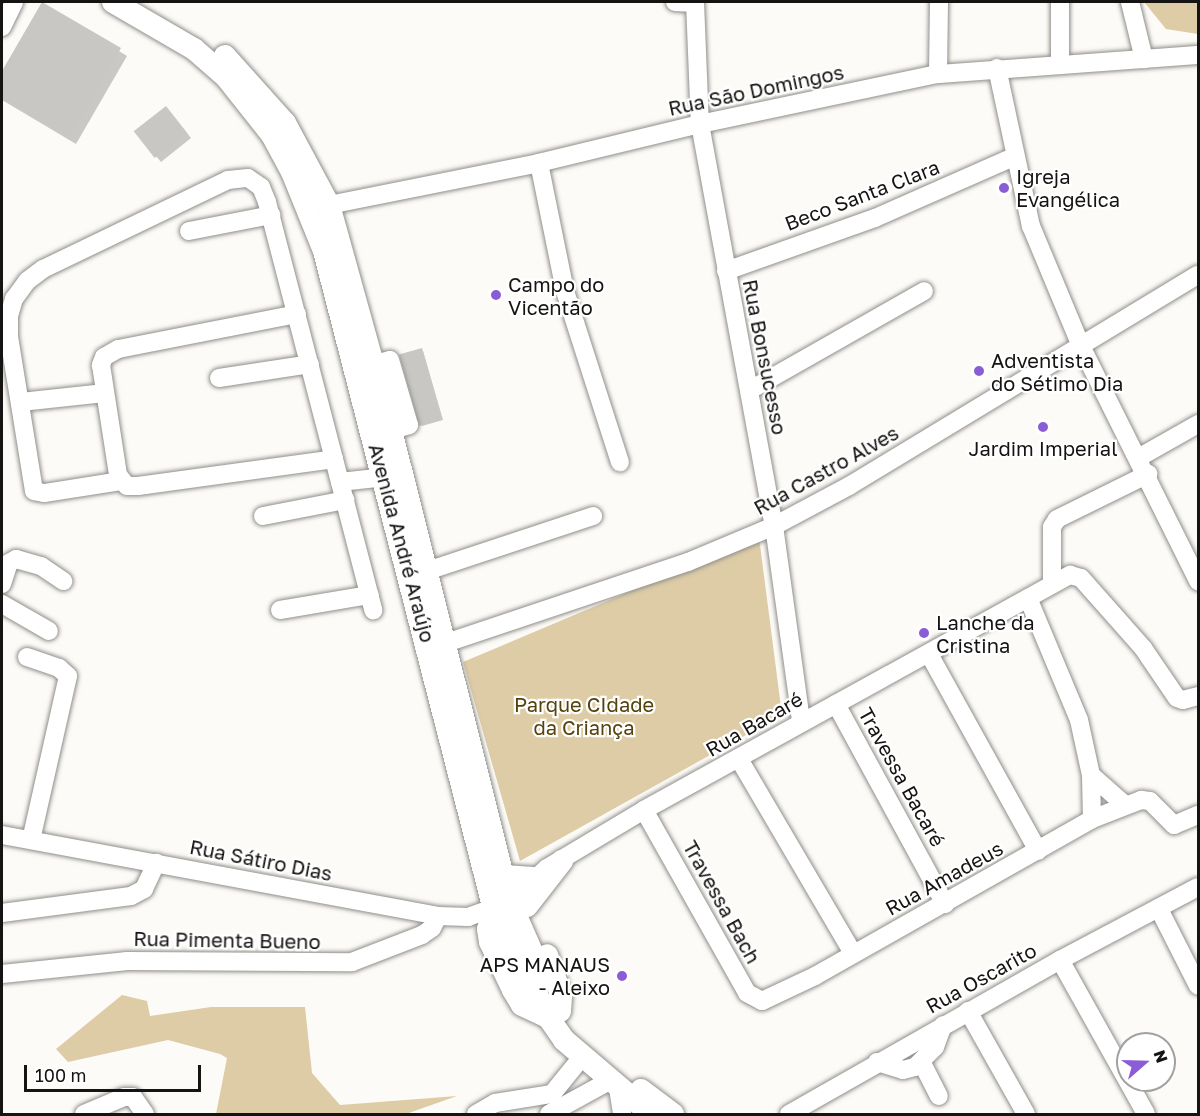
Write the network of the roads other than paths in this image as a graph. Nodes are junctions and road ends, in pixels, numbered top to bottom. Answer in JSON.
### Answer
{"nodes":[{"id":1,"x":14,"y":2,"type":"edge"},
{"id":2,"x":113,"y":2,"type":"edge"},
{"id":3,"x":145,"y":2,"type":"edge"},
{"id":4,"x":675,"y":2,"type":"edge"},
{"id":5,"x":695,"y":2,"type":"edge"},
{"id":6,"x":939,"y":2,"type":"edge"},
{"id":7,"x":1060,"y":2,"type":"edge"},
{"id":8,"x":1130,"y":2,"type":"edge"},
{"id":9,"x":2,"y":27,"type":"edge"},
{"id":10,"x":1198,"y":55,"type":"edge"},
{"id":11,"x":1144,"y":59,"type":"junction"},
{"id":12,"x":1060,"y":65,"type":"junction"},
{"id":13,"x":997,"y":68,"type":"junction"},
{"id":14,"x":938,"y":74,"type":"junction"},
{"id":15,"x":700,"y":124,"type":"junction"},
{"id":16,"x":1013,"y":157,"type":"junction"},
{"id":17,"x":538,"y":163,"type":"junction"},
{"id":18,"x":329,"y":205,"type":"junction"},
{"id":19,"x":271,"y":215,"type":"junction"},
{"id":20,"x":189,"y":231,"type":"dead end"},
{"id":21,"x":726,"y":271,"type":"junction"},
{"id":22,"x":1198,"y":275,"type":"edge"},
{"id":23,"x":924,"y":291,"type":"dead end"},
{"id":24,"x":297,"y":314,"type":"junction"},
{"id":25,"x":1081,"y":346,"type":"junction"},
{"id":26,"x":310,"y":364,"type":"junction"},
{"id":27,"x":219,"y":378,"type":"dead end"},
{"id":28,"x":750,"y":390,"type":"junction"},
{"id":29,"x":105,"y":393,"type":"junction"},
{"id":30,"x":21,"y":402,"type":"junction"},
{"id":31,"x":1198,"y":424,"type":"edge"},
{"id":32,"x":1138,"y":458,"type":"junction"},
{"id":33,"x":334,"y":459,"type":"junction"},
{"id":34,"x":620,"y":462,"type":"dead end"},
{"id":35,"x":1148,"y":474,"type":"junction"},
{"id":36,"x":386,"y":477,"type":"junction"},
{"id":37,"x":121,"y":481,"type":"junction"},
{"id":38,"x":340,"y":482,"type":"junction"},
{"id":39,"x":345,"y":500,"type":"junction"},
{"id":40,"x":263,"y":516,"type":"dead end"},
{"id":41,"x":593,"y":516,"type":"dead end"},
{"id":42,"x":774,"y":526,"type":"junction"},
{"id":43,"x":427,"y":571,"type":"junction"},
{"id":44,"x":1198,"y":575,"type":"edge"},
{"id":45,"x":63,"y":580,"type":"dead end"},
{"id":46,"x":1052,"y":583,"type":"junction"},
{"id":47,"x":2,"y":584,"type":"edge"},
{"id":48,"x":1028,"y":598,"type":"junction"},
{"id":49,"x":2,"y":604,"type":"edge"},
{"id":50,"x":280,"y":610,"type":"dead end"},
{"id":51,"x":49,"y":631,"type":"dead end"},
{"id":52,"x":446,"y":643,"type":"junction"},
{"id":53,"x":929,"y":654,"type":"junction"},
{"id":54,"x":27,"y":657,"type":"dead end"},
{"id":55,"x":1198,"y":696,"type":"edge"},
{"id":56,"x":836,"y":704,"type":"junction"},
{"id":57,"x":801,"y":721,"type":"junction"},
{"id":58,"x":739,"y":759,"type":"junction"},
{"id":59,"x":1091,"y":775,"type":"junction"},
{"id":60,"x":1133,"y":802,"type":"junction"},
{"id":61,"x":644,"y":810,"type":"junction"},
{"id":62,"x":1198,"y":815,"type":"edge"},
{"id":63,"x":1092,"y":819,"type":"junction"},
{"id":64,"x":2,"y":835,"type":"edge"},
{"id":65,"x":31,"y":840,"type":"junction"},
{"id":66,"x":1038,"y":850,"type":"junction"},
{"id":67,"x":561,"y":861,"type":"junction"},
{"id":68,"x":156,"y":863,"type":"junction"},
{"id":69,"x":504,"y":876,"type":"junction"},
{"id":70,"x":533,"y":878,"type":"junction"},
{"id":71,"x":1198,"y":887,"type":"edge"},
{"id":72,"x":945,"y":904,"type":"junction"},
{"id":73,"x":510,"y":906,"type":"junction"},
{"id":74,"x":1159,"y":909,"type":"junction"},
{"id":75,"x":2,"y":913,"type":"edge"},
{"id":76,"x":436,"y":920,"type":"junction"},
{"id":77,"x":490,"y":942,"type":"junction"},
{"id":78,"x":853,"y":954,"type":"junction"},
{"id":79,"x":1060,"y":960,"type":"junction"},
{"id":80,"x":2,"y":974,"type":"edge"},
{"id":81,"x":1198,"y":986,"type":"edge"},
{"id":82,"x":771,"y":1000,"type":"joint"},
{"id":83,"x":968,"y":1011,"type":"junction"},
{"id":84,"x":554,"y":1014,"type":"junction"},
{"id":85,"x":943,"y":1025,"type":"junction"},
{"id":86,"x":582,"y":1057,"type":"junction"},
{"id":87,"x":877,"y":1062,"type":"junction"},
{"id":88,"x":922,"y":1063,"type":"junction"},
{"id":89,"x":614,"y":1085,"type":"junction"},
{"id":90,"x":939,"y":1096,"type":"dead end"},
{"id":91,"x":554,"y":1105,"type":"edge"},
{"id":92,"x":84,"y":1114,"type":"edge"},
{"id":93,"x":145,"y":1114,"type":"edge"},
{"id":94,"x":476,"y":1114,"type":"edge"},
{"id":95,"x":622,"y":1114,"type":"edge"},
{"id":96,"x":651,"y":1114,"type":"edge"},
{"id":97,"x":674,"y":1114,"type":"edge"},
{"id":98,"x":789,"y":1114,"type":"edge"},
{"id":99,"x":1026,"y":1114,"type":"edge"},
{"id":100,"x":1146,"y":1114,"type":"edge"}],
"edges":[{"from":1,"to":9,"type":"street"},
{"from":2,"to":36,"type":"main road","name":"Avenida André Araújo"},
{"from":3,"to":18,"type":"main road","name":"Avenida André Araújo"},
{"from":4,"to":5,"type":"street"},
{"from":5,"to":15,"type":"street","name":"Rua Bonsucesso"},
{"from":6,"to":14,"type":"street"},
{"from":7,"to":12,"type":"street"},
{"from":8,"to":11,"type":"street"},
{"from":10,"to":11,"type":"street","name":"Rua São Domingos"},
{"from":11,"to":12,"type":"street","name":"Rua São Domingos"},
{"from":12,"to":13,"type":"street","name":"Rua São Domingos"},
{"from":13,"to":14,"type":"street","name":"Rua São Domingos"},
{"from":13,"to":16,"type":"street"},
{"from":14,"to":15,"type":"street","name":"Rua São Domingos"},
{"from":15,"to":17,"type":"street","name":"Rua São Domingos"},
{"from":15,"to":21,"type":"street","name":"Rua Bonsucesso"},
{"from":16,"to":21,"type":"street","name":"Beco Santa Clara"},
{"from":16,"to":25,"type":"street"},
{"from":17,"to":18,"type":"street","name":"Rua São Domingos"},
{"from":17,"to":34,"type":"street"},
{"from":18,"to":43,"type":"main road","name":"Avenida André Araújo"},
{"from":19,"to":20,"type":"street"},
{"from":19,"to":24,"type":"street"},
{"from":19,"to":30,"type":"street"},
{"from":21,"to":28,"type":"street","name":"Rua Bonsucesso"},
{"from":22,"to":25,"type":"street","name":"Rua Castro Alves"},
{"from":23,"to":28,"type":"street"},
{"from":24,"to":26,"type":"street"},
{"from":24,"to":29,"type":"street"},
{"from":25,"to":32,"type":"street"},
{"from":25,"to":42,"type":"street","name":"Rua Castro Alves"},
{"from":26,"to":27,"type":"street"},
{"from":26,"to":33,"type":"street"},
{"from":28,"to":42,"type":"street","name":"Rua Bonsucesso"},
{"from":29,"to":30,"type":"street"},
{"from":29,"to":37,"type":"street"},
{"from":30,"to":37,"type":"street"},
{"from":31,"to":32,"type":"street"},
{"from":32,"to":35,"type":"street"},
{"from":33,"to":37,"type":"street"},
{"from":33,"to":38,"type":"street"},
{"from":35,"to":44,"type":"street"},
{"from":35,"to":46,"type":"street"},
{"from":36,"to":38,"type":"street"},
{"from":36,"to":73,"type":"main road","name":"Avenida André Araújo"},
{"from":38,"to":39,"type":"street"},
{"from":39,"to":40,"type":"street"},
{"from":39,"to":50,"type":"street"},
{"from":41,"to":43,"type":"street"},
{"from":42,"to":52,"type":"street","name":"Rua Castro Alves"},
{"from":42,"to":57,"type":"street","name":"Rua Bonsucesso"},
{"from":43,"to":52,"type":"main road","name":"Avenida André Araújo"},
{"from":45,"to":47,"type":"street"},
{"from":46,"to":48,"type":"street","name":"Rua Bacaré"},
{"from":46,"to":55,"type":"street"},
{"from":48,"to":53,"type":"street","name":"Rua Bacaré"},
{"from":48,"to":59,"type":"street"},
{"from":49,"to":51,"type":"street"},
{"from":52,"to":69,"type":"main road","name":"Avenida André Araújo"},
{"from":53,"to":56,"type":"street","name":"Rua Bacaré"},
{"from":53,"to":66,"type":"street"},
{"from":54,"to":65,"type":"street"},
{"from":56,"to":57,"type":"street","name":"Rua Bacaré"},
{"from":56,"to":72,"type":"street","name":"Travessa Bacaré"},
{"from":57,"to":58,"type":"street","name":"Rua Bacaré"},
{"from":58,"to":61,"type":"street","name":"Rua Bacaré"},
{"from":58,"to":78,"type":"street"},
{"from":59,"to":60,"type":"street"},
{"from":59,"to":63,"type":"street"},
{"from":60,"to":62,"type":"street"},
{"from":60,"to":63,"type":"street","name":"Rua Amadeus"},
{"from":61,"to":67,"type":"street","name":"Rua Bacaré"},
{"from":61,"to":82,"type":"street","name":"Travessa Bach"},
{"from":63,"to":66,"type":"street","name":"Rua Amadeus"},
{"from":64,"to":65,"type":"street","name":"Rua Sátiro Dias"},
{"from":65,"to":68,"type":"street","name":"Rua Sátiro Dias"},
{"from":66,"to":72,"type":"street","name":"Rua Amadeus"},
{"from":67,"to":70,"type":"street","name":"Rua Bacaré"},
{"from":67,"to":73,"type":"main road"},
{"from":68,"to":75,"type":"street"},
{"from":68,"to":76,"type":"street","name":"Rua Sátiro Dias"},
{"from":69,"to":70,"type":"main road"},
{"from":69,"to":73,"type":"main road","name":"Avenida André Araújo"},
{"from":70,"to":73,"type":"street","name":"Rua Bacaré"},
{"from":71,"to":74,"type":"street","name":"Rua Oscarito"},
{"from":72,"to":78,"type":"street","name":"Rua Amadeus"},
{"from":73,"to":76,"type":"street","name":"Rua Sátiro Dias"},
{"from":73,"to":77,"type":"main road"},
{"from":73,"to":84,"type":"main road","name":"Avenida André Araújo"},
{"from":74,"to":79,"type":"street","name":"Rua Oscarito"},
{"from":74,"to":81,"type":"street"},
{"from":76,"to":77,"type":"street","name":"Rua Sátiro Dias"},
{"from":76,"to":80,"type":"street","name":"Rua Pimenta Bueno"},
{"from":77,"to":84,"type":"main road"},
{"from":78,"to":82,"type":"street","name":"Rua Amadeus"},
{"from":79,"to":83,"type":"street","name":"Rua Oscarito"},
{"from":79,"to":100,"type":"street"},
{"from":83,"to":85,"type":"street","name":"Rua Oscarito"},
{"from":83,"to":99,"type":"street"},
{"from":84,"to":86,"type":"main road","name":"Avenida André Araújo"},
{"from":84,"to":97,"type":"main road","name":"Avenida André Araújo"},
{"from":85,"to":87,"type":"street","name":"Rua Oscarito"},
{"from":85,"to":88,"type":"street"},
{"from":86,"to":89,"type":"main road","name":"Avenida André Araújo"},
{"from":86,"to":91,"type":"street"},
{"from":87,"to":88,"type":"street"},
{"from":87,"to":98,"type":"street","name":"Rua Oscarito"},
{"from":88,"to":90,"type":"street"},
{"from":89,"to":91,"type":"street"},
{"from":89,"to":95,"type":"street"},
{"from":89,"to":96,"type":"main road","name":"Avenida André Araújo"},
{"from":91,"to":94,"type":"street"},
{"from":92,"to":93,"type":"street"}]}
